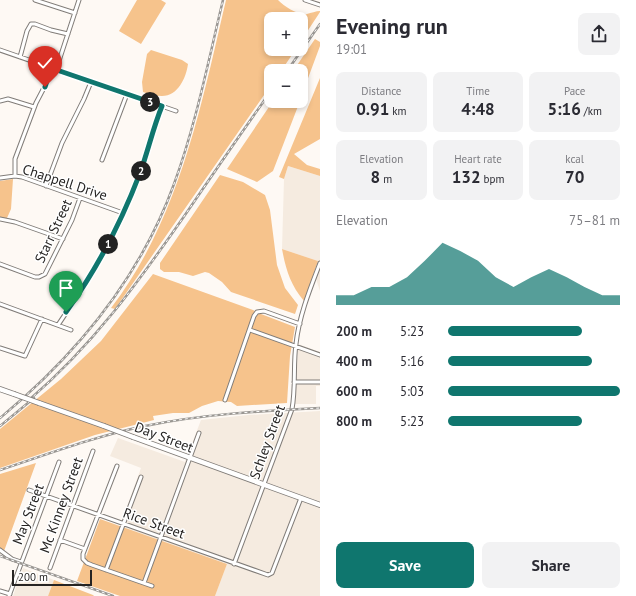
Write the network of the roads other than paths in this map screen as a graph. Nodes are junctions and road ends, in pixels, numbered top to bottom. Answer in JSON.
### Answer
{"nodes":[{"id":1,"x":35,"y":0,"type":"edge"},
{"id":2,"x":79,"y":0,"type":"edge"},
{"id":3,"x":305,"y":0,"type":"edge"},
{"id":4,"x":320,"y":5,"type":"edge"},
{"id":5,"x":75,"y":13,"type":"junction"},
{"id":6,"x":68,"y":34,"type":"junction"},
{"id":7,"x":0,"y":50,"type":"edge"},
{"id":8,"x":20,"y":57,"type":"junction"},
{"id":9,"x":51,"y":68,"type":"junction"},
{"id":10,"x":56,"y":70,"type":"junction"},
{"id":11,"x":91,"y":82,"type":"junction"},
{"id":12,"x":126,"y":94,"type":"junction"},
{"id":13,"x":0,"y":101,"type":"edge"},
{"id":14,"x":162,"y":106,"type":"junction"},
{"id":15,"x":34,"y":107,"type":"junction"},
{"id":16,"x":176,"y":111,"type":"dead end"},
{"id":17,"x":102,"y":160,"type":"dead end"},
{"id":18,"x":15,"y":176,"type":"junction"},
{"id":19,"x":0,"y":178,"type":"edge"},
{"id":20,"x":46,"y":186,"type":"junction"},
{"id":21,"x":80,"y":198,"type":"junction"},
{"id":22,"x":123,"y":213,"type":"junction"},
{"id":23,"x":0,"y":220,"type":"edge"},
{"id":24,"x":63,"y":239,"type":"junction"},
{"id":25,"x":320,"y":263,"type":"edge"},
{"id":26,"x":0,"y":264,"type":"edge"},
{"id":27,"x":0,"y":304,"type":"edge"},
{"id":28,"x":42,"y":319,"type":"junction"},
{"id":29,"x":300,"y":324,"type":"junction"},
{"id":30,"x":58,"y":325,"type":"junction"},
{"id":31,"x":71,"y":330,"type":"dead end"},
{"id":32,"x":250,"y":330,"type":"junction"},
{"id":33,"x":296,"y":346,"type":"junction"},
{"id":34,"x":0,"y":348,"type":"edge"},
{"id":35,"x":320,"y":355,"type":"edge"},
{"id":36,"x":294,"y":382,"type":"junction"},
{"id":37,"x":320,"y":382,"type":"edge"},
{"id":38,"x":0,"y":389,"type":"edge"},
{"id":39,"x":225,"y":400,"type":"dead end"},
{"id":40,"x":199,"y":433,"type":"dead end"},
{"id":41,"x":93,"y":451,"type":"dead end"},
{"id":42,"x":189,"y":458,"type":"junction"},
{"id":43,"x":59,"y":462,"type":"dead end"},
{"id":44,"x":117,"y":466,"type":"dead end"},
{"id":45,"x":141,"y":477,"type":"dead end"},
{"id":46,"x":263,"y":484,"type":"junction"},
{"id":47,"x":30,"y":490,"type":"dead end"},
{"id":48,"x":46,"y":496,"type":"junction"},
{"id":49,"x":301,"y":498,"type":"junction"},
{"id":50,"x":72,"y":505,"type":"junction"},
{"id":51,"x":320,"y":505,"type":"edge"},
{"id":52,"x":98,"y":515,"type":"junction"},
{"id":53,"x":123,"y":524,"type":"junction"},
{"id":54,"x":160,"y":537,"type":"junction"},
{"id":55,"x":60,"y":540,"type":"junction"},
{"id":56,"x":85,"y":549,"type":"junction"},
{"id":57,"x":0,"y":550,"type":"edge"},
{"id":58,"x":21,"y":562,"type":"junction"},
{"id":59,"x":234,"y":564,"type":"junction"},
{"id":60,"x":50,"y":568,"type":"dead end"},
{"id":61,"x":106,"y":570,"type":"junction"},
{"id":62,"x":144,"y":583,"type":"junction"},
{"id":63,"x":152,"y":586,"type":"dead end"},
{"id":64,"x":0,"y":591,"type":"edge"},
{"id":65,"x":9,"y":595,"type":"edge"}],
"edges":[{"from":1,"to":5,"type":"street"},
{"from":2,"to":5,"type":"street"},
{"from":3,"to":4,"type":"street"},
{"from":5,"to":6,"type":"street"},
{"from":6,"to":8,"type":"street"},
{"from":6,"to":10,"type":"street"},
{"from":7,"to":8,"type":"street"},
{"from":8,"to":9,"type":"street"},
{"from":9,"to":10,"type":"street"},
{"from":9,"to":15,"type":"street"},
{"from":10,"to":11,"type":"street"},
{"from":11,"to":12,"type":"street"},
{"from":11,"to":20,"type":"street"},
{"from":12,"to":14,"type":"street"},
{"from":12,"to":17,"type":"street"},
{"from":13,"to":15,"type":"street"},
{"from":14,"to":16,"type":"street"},
{"from":14,"to":22,"type":"street"},
{"from":15,"to":18,"type":"street"},
{"from":18,"to":19,"type":"street","name":"Chappell Drive"},
{"from":18,"to":20,"type":"street","name":"Chappell Drive"},
{"from":20,"to":21,"type":"street","name":"Chappell Drive"},
{"from":21,"to":22,"type":"street","name":"Chappell Drive"},
{"from":21,"to":24,"type":"street","name":"Starr Street"},
{"from":22,"to":30,"type":"street"},
{"from":23,"to":24,"type":"street"},
{"from":24,"to":26,"type":"street","name":"Starr Street"},
{"from":25,"to":29,"type":"street","name":"Schley Street"},
{"from":27,"to":28,"type":"street"},
{"from":28,"to":30,"type":"street"},
{"from":28,"to":34,"type":"street"},
{"from":29,"to":32,"type":"street"},
{"from":29,"to":33,"type":"street","name":"Schley Street"},
{"from":30,"to":31,"type":"street"},
{"from":32,"to":33,"type":"street"},
{"from":32,"to":39,"type":"street"},
{"from":33,"to":35,"type":"street"},
{"from":33,"to":36,"type":"street","name":"Schley Street"},
{"from":36,"to":37,"type":"street"},
{"from":36,"to":46,"type":"street","name":"Schley Street"},
{"from":38,"to":42,"type":"main road","name":"Day Street","bridge":true},
{"from":40,"to":42,"type":"street"},
{"from":41,"to":50,"type":"street","name":"Mc Kinney Street"},
{"from":42,"to":46,"type":"main road","name":"Day Street"},
{"from":42,"to":54,"type":"street"},
{"from":43,"to":48,"type":"street","name":"May Street"},
{"from":44,"to":52,"type":"street"},
{"from":45,"to":53,"type":"street"},
{"from":46,"to":49,"type":"main road","name":"Day Street"},
{"from":46,"to":59,"type":"street","name":"Schley Street"},
{"from":47,"to":48,"type":"street","name":"Rice Street"},
{"from":48,"to":50,"type":"street","name":"Rice Street"},
{"from":48,"to":58,"type":"street","name":"May Street"},
{"from":49,"to":51,"type":"main road","name":"Day Street"},
{"from":49,"to":59,"type":"street","name":"Rice Street"},
{"from":50,"to":52,"type":"street","name":"Rice Street"},
{"from":50,"to":55,"type":"street","name":"Mc Kinney Street"},
{"from":52,"to":53,"type":"street","name":"Rice Street"},
{"from":52,"to":56,"type":"street"},
{"from":53,"to":54,"type":"street","name":"Rice Street"},
{"from":53,"to":61,"type":"street"},
{"from":54,"to":59,"type":"street","name":"Rice Street"},
{"from":54,"to":62,"type":"street"},
{"from":55,"to":56,"type":"street"},
{"from":55,"to":60,"type":"street","name":"Mc Kinney Street"},
{"from":56,"to":61,"type":"street"},
{"from":57,"to":58,"type":"street"},
{"from":58,"to":65,"type":"street","name":"May Street"},
{"from":61,"to":62,"type":"street"},
{"from":62,"to":63,"type":"street"},
{"from":64,"to":65,"type":"street"}]}
